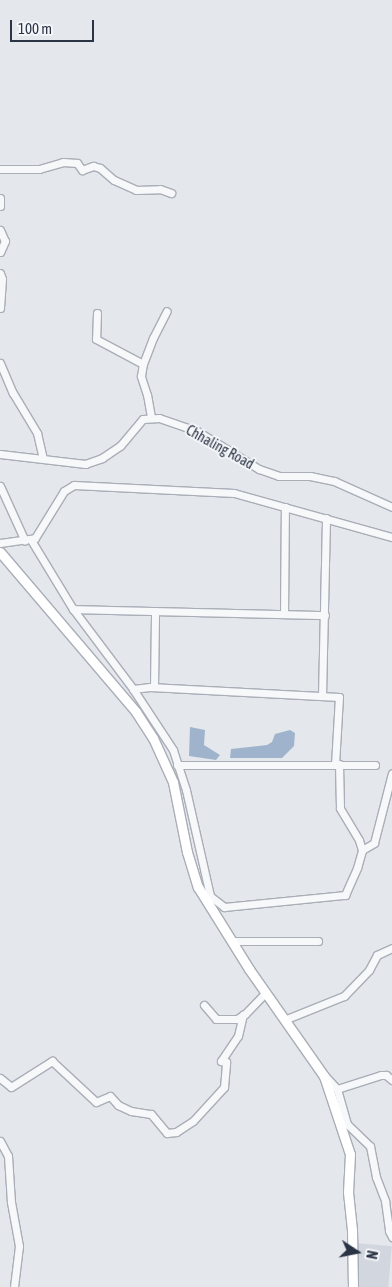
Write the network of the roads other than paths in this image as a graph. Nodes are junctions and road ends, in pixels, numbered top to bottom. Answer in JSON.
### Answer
{"nodes":[{"id":1,"x":0,"y":169,"type":"edge"},
{"id":2,"x":171,"y":193,"type":"dead end"},
{"id":3,"x":0,"y":198,"type":"edge"},
{"id":4,"x":0,"y":206,"type":"edge"},
{"id":5,"x":0,"y":230,"type":"edge"},
{"id":6,"x":0,"y":252,"type":"edge"},
{"id":7,"x":0,"y":273,"type":"edge"},
{"id":8,"x":0,"y":308,"type":"edge"},
{"id":9,"x":167,"y":311,"type":"dead end"},
{"id":10,"x":97,"y":313,"type":"dead end"},
{"id":11,"x":0,"y":363,"type":"edge"},
{"id":12,"x":143,"y":364,"type":"junction"},
{"id":13,"x":151,"y":418,"type":"junction"},
{"id":14,"x":0,"y":454,"type":"edge"},
{"id":15,"x":43,"y":458,"type":"junction"},
{"id":16,"x":0,"y":486,"type":"edge"},
{"id":17,"x":392,"y":506,"type":"edge"},
{"id":18,"x":285,"y":507,"type":"junction"},
{"id":19,"x":326,"y":518,"type":"junction"},
{"id":20,"x":392,"y":537,"type":"edge"},
{"id":21,"x":28,"y":541,"type":"junction"},
{"id":22,"x":0,"y":543,"type":"edge"},
{"id":23,"x":0,"y":552,"type":"edge"},
{"id":24,"x":73,"y":609,"type":"junction"},
{"id":25,"x":155,"y":611,"type":"junction"},
{"id":26,"x":284,"y":614,"type":"junction"},
{"id":27,"x":325,"y":615,"type":"junction"},
{"id":28,"x":154,"y":687,"type":"junction"},
{"id":29,"x":133,"y":689,"type":"junction"},
{"id":30,"x":322,"y":696,"type":"junction"},
{"id":31,"x":337,"y":764,"type":"junction"},
{"id":32,"x":177,"y":765,"type":"junction"},
{"id":33,"x":375,"y":765,"type":"dead end"},
{"id":34,"x":392,"y":773,"type":"edge"},
{"id":35,"x":362,"y":850,"type":"junction"},
{"id":36,"x":231,"y":941,"type":"junction"},
{"id":37,"x":318,"y":941,"type":"dead end"},
{"id":38,"x":392,"y":948,"type":"edge"},
{"id":39,"x":265,"y":993,"type":"junction"},
{"id":40,"x":204,"y":1004,"type":"dead end"},
{"id":41,"x":243,"y":1015,"type":"junction"},
{"id":42,"x":284,"y":1020,"type":"junction"},
{"id":43,"x":392,"y":1074,"type":"edge"},
{"id":44,"x":381,"y":1075,"type":"junction"},
{"id":45,"x":324,"y":1076,"type":"junction"},
{"id":46,"x":0,"y":1078,"type":"edge"},
{"id":47,"x":392,"y":1080,"type":"edge"},
{"id":48,"x":337,"y":1089,"type":"junction"},
{"id":49,"x":0,"y":1141,"type":"edge"},
{"id":50,"x":392,"y":1237,"type":"edge"},
{"id":51,"x":14,"y":1287,"type":"edge"},
{"id":52,"x":353,"y":1287,"type":"edge"}],
"edges":[{"from":1,"to":2,"type":"street"},
{"from":3,"to":4,"type":"street"},
{"from":5,"to":6,"type":"street"},
{"from":7,"to":8,"type":"street"},
{"from":9,"to":12,"type":"street"},
{"from":10,"to":12,"type":"street"},
{"from":11,"to":15,"type":"street"},
{"from":12,"to":13,"type":"street"},
{"from":13,"to":15,"type":"street"},
{"from":13,"to":17,"type":"street","name":"Chhaling Road"},
{"from":14,"to":15,"type":"street"},
{"from":16,"to":21,"type":"street"},
{"from":18,"to":19,"type":"street"},
{"from":18,"to":21,"type":"street"},
{"from":18,"to":26,"type":"street"},
{"from":19,"to":20,"type":"street"},
{"from":19,"to":27,"type":"street"},
{"from":21,"to":22,"type":"street"},
{"from":21,"to":24,"type":"street"},
{"from":23,"to":36,"type":"main road"},
{"from":24,"to":25,"type":"street"},
{"from":24,"to":29,"type":"street"},
{"from":25,"to":26,"type":"street"},
{"from":25,"to":28,"type":"street"},
{"from":26,"to":27,"type":"street"},
{"from":27,"to":30,"type":"street"},
{"from":28,"to":29,"type":"street"},
{"from":28,"to":30,"type":"street"},
{"from":29,"to":32,"type":"street"},
{"from":30,"to":31,"type":"street"},
{"from":31,"to":32,"type":"street"},
{"from":31,"to":33,"type":"street"},
{"from":31,"to":35,"type":"street"},
{"from":32,"to":35,"type":"street"},
{"from":34,"to":35,"type":"street"},
{"from":36,"to":37,"type":"street"},
{"from":36,"to":39,"type":"main road"},
{"from":38,"to":42,"type":"street"},
{"from":39,"to":41,"type":"street"},
{"from":39,"to":42,"type":"main road"},
{"from":40,"to":41,"type":"street"},
{"from":41,"to":46,"type":"street"},
{"from":42,"to":45,"type":"main road"},
{"from":43,"to":44,"type":"street"},
{"from":44,"to":47,"type":"street"},
{"from":44,"to":48,"type":"street"},
{"from":45,"to":48,"type":"street"},
{"from":45,"to":52,"type":"main road"},
{"from":48,"to":50,"type":"street"},
{"from":49,"to":51,"type":"street"}]}
